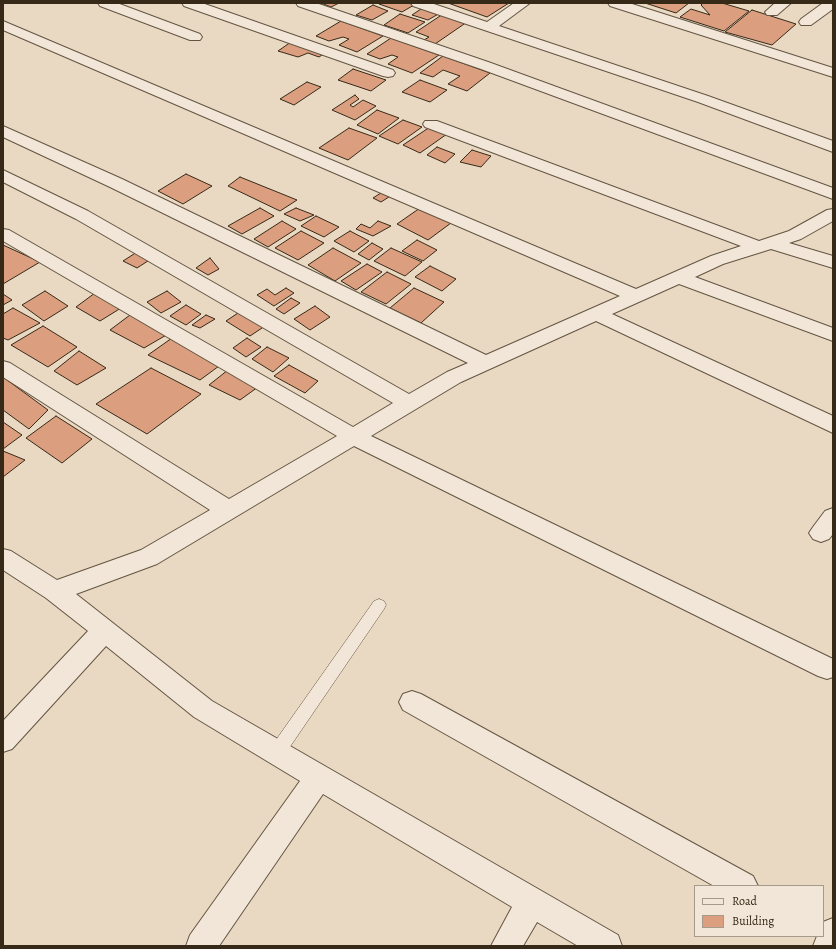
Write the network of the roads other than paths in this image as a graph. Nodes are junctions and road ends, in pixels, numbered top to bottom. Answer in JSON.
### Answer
{"nodes":[{"id":1,"x":105,"y":3,"type":"edge"},
{"id":2,"x":189,"y":3,"type":"edge"},
{"id":3,"x":303,"y":3,"type":"edge"},
{"id":4,"x":418,"y":3,"type":"edge"},
{"id":5,"x":522,"y":3,"type":"edge"},
{"id":6,"x":615,"y":3,"type":"edge"},
{"id":7,"x":784,"y":3,"type":"edge"},
{"id":8,"x":832,"y":3,"type":"edge"},
{"id":9,"x":772,"y":12,"type":"dead end"},
{"id":10,"x":806,"y":22,"type":"dead end"},
{"id":11,"x":3,"y":24,"type":"edge"},
{"id":12,"x":488,"y":27,"type":"junction"},
{"id":13,"x":195,"y":37,"type":"dead end"},
{"id":14,"x":388,"y":73,"type":"dead end"},
{"id":15,"x":833,"y":73,"type":"edge"},
{"id":16,"x":431,"y":124,"type":"dead end"},
{"id":17,"x":3,"y":131,"type":"edge"},
{"id":18,"x":833,"y":147,"type":"edge"},
{"id":19,"x":3,"y":175,"type":"edge"},
{"id":20,"x":833,"y":194,"type":"edge"},
{"id":21,"x":833,"y":214,"type":"edge"},
{"id":22,"x":3,"y":234,"type":"edge"},
{"id":23,"x":765,"y":245,"type":"junction"},
{"id":24,"x":833,"y":262,"type":"edge"},
{"id":25,"x":679,"y":277,"type":"junction"},
{"id":26,"x":637,"y":296,"type":"junction"},
{"id":27,"x":596,"y":314,"type":"junction"},
{"id":28,"x":833,"y":335,"type":"edge"},
{"id":29,"x":485,"y":363,"type":"junction"},
{"id":30,"x":3,"y":368,"type":"edge"},
{"id":31,"x":409,"y":403,"type":"junction"},
{"id":32,"x":833,"y":424,"type":"edge"},
{"id":33,"x":353,"y":436,"type":"junction"},
{"id":34,"x":228,"y":510,"type":"junction"},
{"id":35,"x":3,"y":558,"type":"edge"},
{"id":36,"x":55,"y":591,"type":"junction"},
{"id":37,"x":379,"y":605,"type":"dead end"},
{"id":38,"x":105,"y":630,"type":"junction"},
{"id":39,"x":827,"y":668,"type":"dead end"},
{"id":40,"x":412,"y":702,"type":"dead end"},
{"id":41,"x":3,"y":740,"type":"edge"},
{"id":42,"x":277,"y":752,"type":"junction"},
{"id":43,"x":320,"y":777,"type":"junction"},
{"id":44,"x":741,"y":885,"type":"edge"},
{"id":45,"x":532,"y":902,"type":"junction"},
{"id":46,"x":201,"y":946,"type":"edge"},
{"id":47,"x":506,"y":946,"type":"edge"},
{"id":48,"x":606,"y":946,"type":"edge"}],
"edges":[{"from":1,"to":13,"type":"street"},
{"from":2,"to":14,"type":"street"},
{"from":3,"to":20,"type":"street"},
{"from":4,"to":12,"type":"street"},
{"from":5,"to":12,"type":"street"},
{"from":6,"to":15,"type":"street"},
{"from":7,"to":9,"type":"street"},
{"from":8,"to":10,"type":"street"},
{"from":11,"to":26,"type":"street"},
{"from":12,"to":18,"type":"street"},
{"from":16,"to":23,"type":"street"},
{"from":17,"to":29,"type":"street"},
{"from":19,"to":31,"type":"street"},
{"from":21,"to":23,"type":"street"},
{"from":22,"to":33,"type":"street"},
{"from":23,"to":24,"type":"street"},
{"from":23,"to":25,"type":"street"},
{"from":25,"to":26,"type":"street"},
{"from":25,"to":28,"type":"street"},
{"from":26,"to":27,"type":"street"},
{"from":27,"to":29,"type":"street"},
{"from":27,"to":32,"type":"street"},
{"from":29,"to":31,"type":"street"},
{"from":30,"to":34,"type":"street"},
{"from":31,"to":33,"type":"street"},
{"from":33,"to":34,"type":"street"},
{"from":33,"to":39,"type":"street"},
{"from":34,"to":36,"type":"street"},
{"from":35,"to":36,"type":"street"},
{"from":36,"to":38,"type":"street"},
{"from":37,"to":42,"type":"lane"},
{"from":38,"to":41,"type":"street"},
{"from":38,"to":42,"type":"street"},
{"from":40,"to":44,"type":"street"},
{"from":42,"to":43,"type":"street"},
{"from":43,"to":45,"type":"street"},
{"from":43,"to":46,"type":"street"},
{"from":45,"to":47,"type":"street"},
{"from":45,"to":48,"type":"street"}]}
